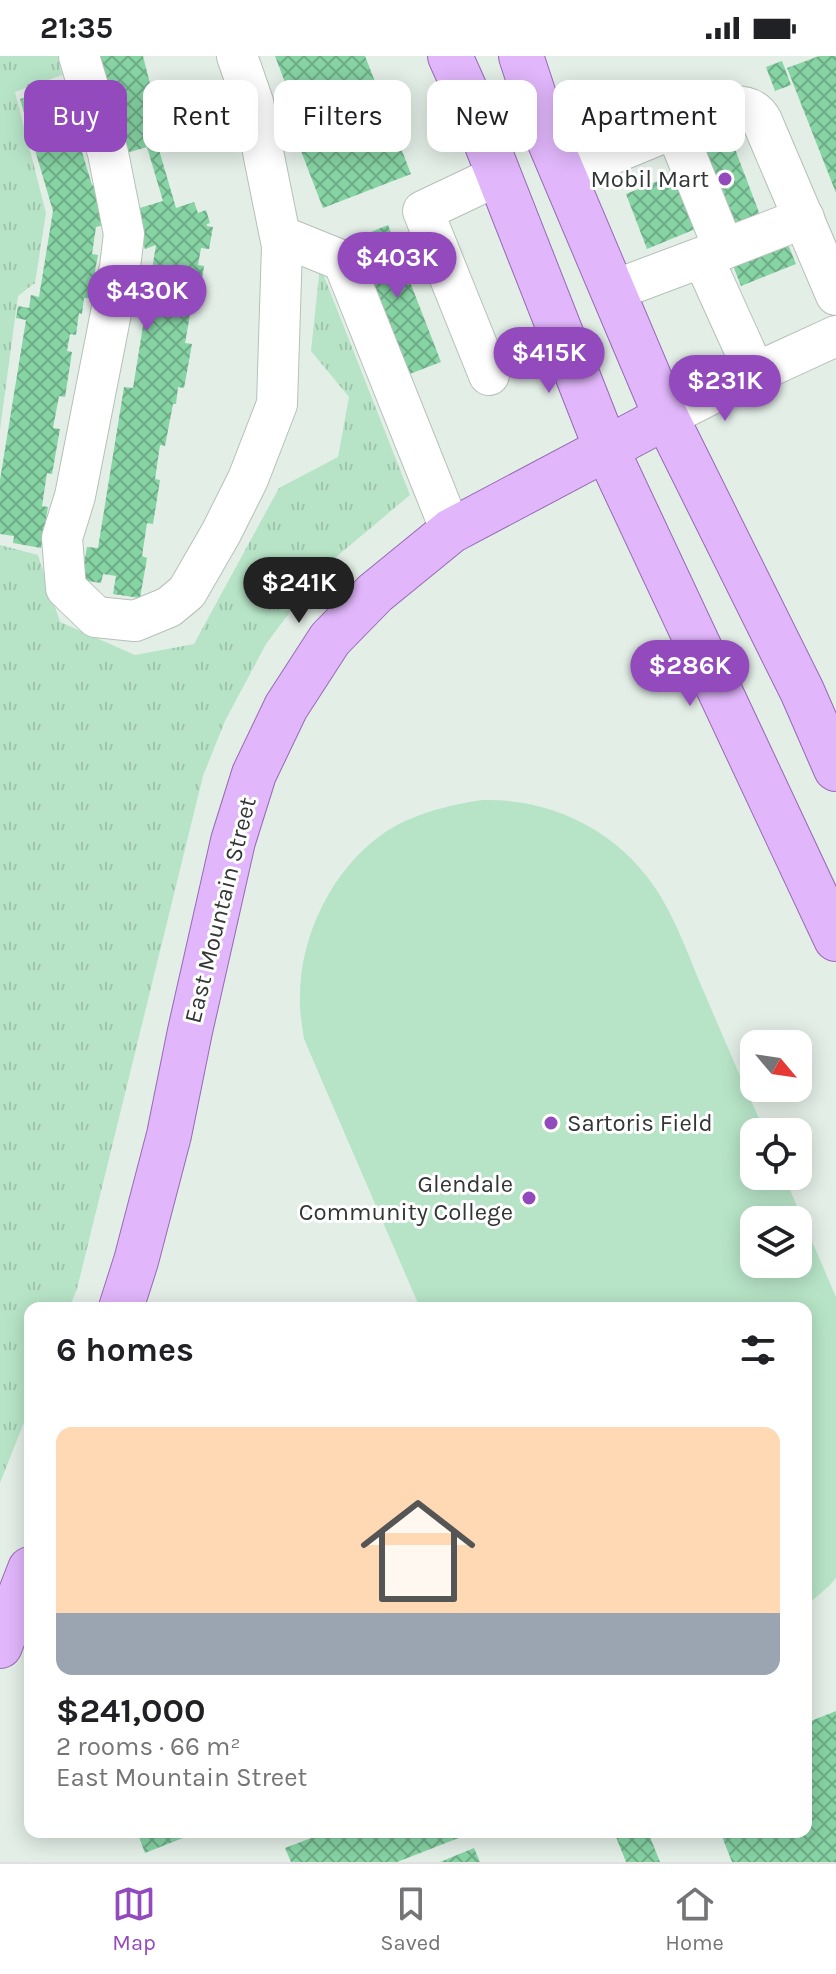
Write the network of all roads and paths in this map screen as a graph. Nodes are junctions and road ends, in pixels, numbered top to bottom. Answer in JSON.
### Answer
{"nodes":[{"id":1,"x":79,"y":56,"type":"edge"},
{"id":2,"x":237,"y":56,"type":"edge"},
{"id":3,"x":450,"y":56,"type":"edge"},
{"id":4,"x":527,"y":58,"type":"edge"},
{"id":5,"x":745,"y":107,"type":"edge"},
{"id":6,"x":617,"y":152,"type":"edge"},
{"id":7,"x":682,"y":152,"type":"edge"},
{"id":8,"x":563,"y":174,"type":"junction"},
{"id":9,"x":499,"y":175,"type":"junction"},
{"id":10,"x":804,"y":218,"type":"junction"},
{"id":11,"x":281,"y":236,"type":"junction"},
{"id":12,"x":713,"y":253,"type":"junction"},
{"id":13,"x":612,"y":291,"type":"junction"},
{"id":14,"x":836,"y":295,"type":"edge"},
{"id":15,"x":836,"y":336,"type":"edge"},
{"id":16,"x":755,"y":373,"type":"junction"},
{"id":17,"x":489,"y":375,"type":"dead end"},
{"id":18,"x":666,"y":417,"type":"junction"},
{"id":19,"x":606,"y":448,"type":"junction"},
{"id":20,"x":451,"y":531,"type":"junction"},
{"id":21,"x":836,"y":769,"type":"edge"},
{"id":22,"x":836,"y":939,"type":"edge"},
{"id":23,"x":123,"y":1302,"type":"edge"},
{"id":24,"x":24,"y":1584,"type":"edge"},
{"id":25,"x":0,"y":1646,"type":"edge"}],
"edges":[{"from":1,"to":11,"type":"street"},
{"from":2,"to":11,"type":"street"},
{"from":3,"to":9,"type":"main road"},
{"from":4,"to":8,"type":"main road"},
{"from":5,"to":10,"type":"street"},
{"from":6,"to":8,"type":"street"},
{"from":7,"to":12,"type":"street"},
{"from":8,"to":13,"type":"main road"},
{"from":9,"to":17,"type":"street"},
{"from":9,"to":19,"type":"main road"},
{"from":10,"to":12,"type":"street"},
{"from":10,"to":14,"type":"street"},
{"from":11,"to":20,"type":"street"},
{"from":12,"to":13,"type":"street"},
{"from":12,"to":16,"type":"street"},
{"from":13,"to":18,"type":"main road"},
{"from":15,"to":16,"type":"street","name":"East Mountain Street"},
{"from":16,"to":18,"type":"street","name":"East Mountain Street"},
{"from":18,"to":19,"type":"main road","name":"East Mountain Street"},
{"from":18,"to":21,"type":"main road"},
{"from":19,"to":20,"type":"main road","name":"East Mountain Street"},
{"from":19,"to":22,"type":"main road"},
{"from":20,"to":23,"type":"main road","name":"East Mountain Street"},
{"from":24,"to":25,"type":"main road"}]}
